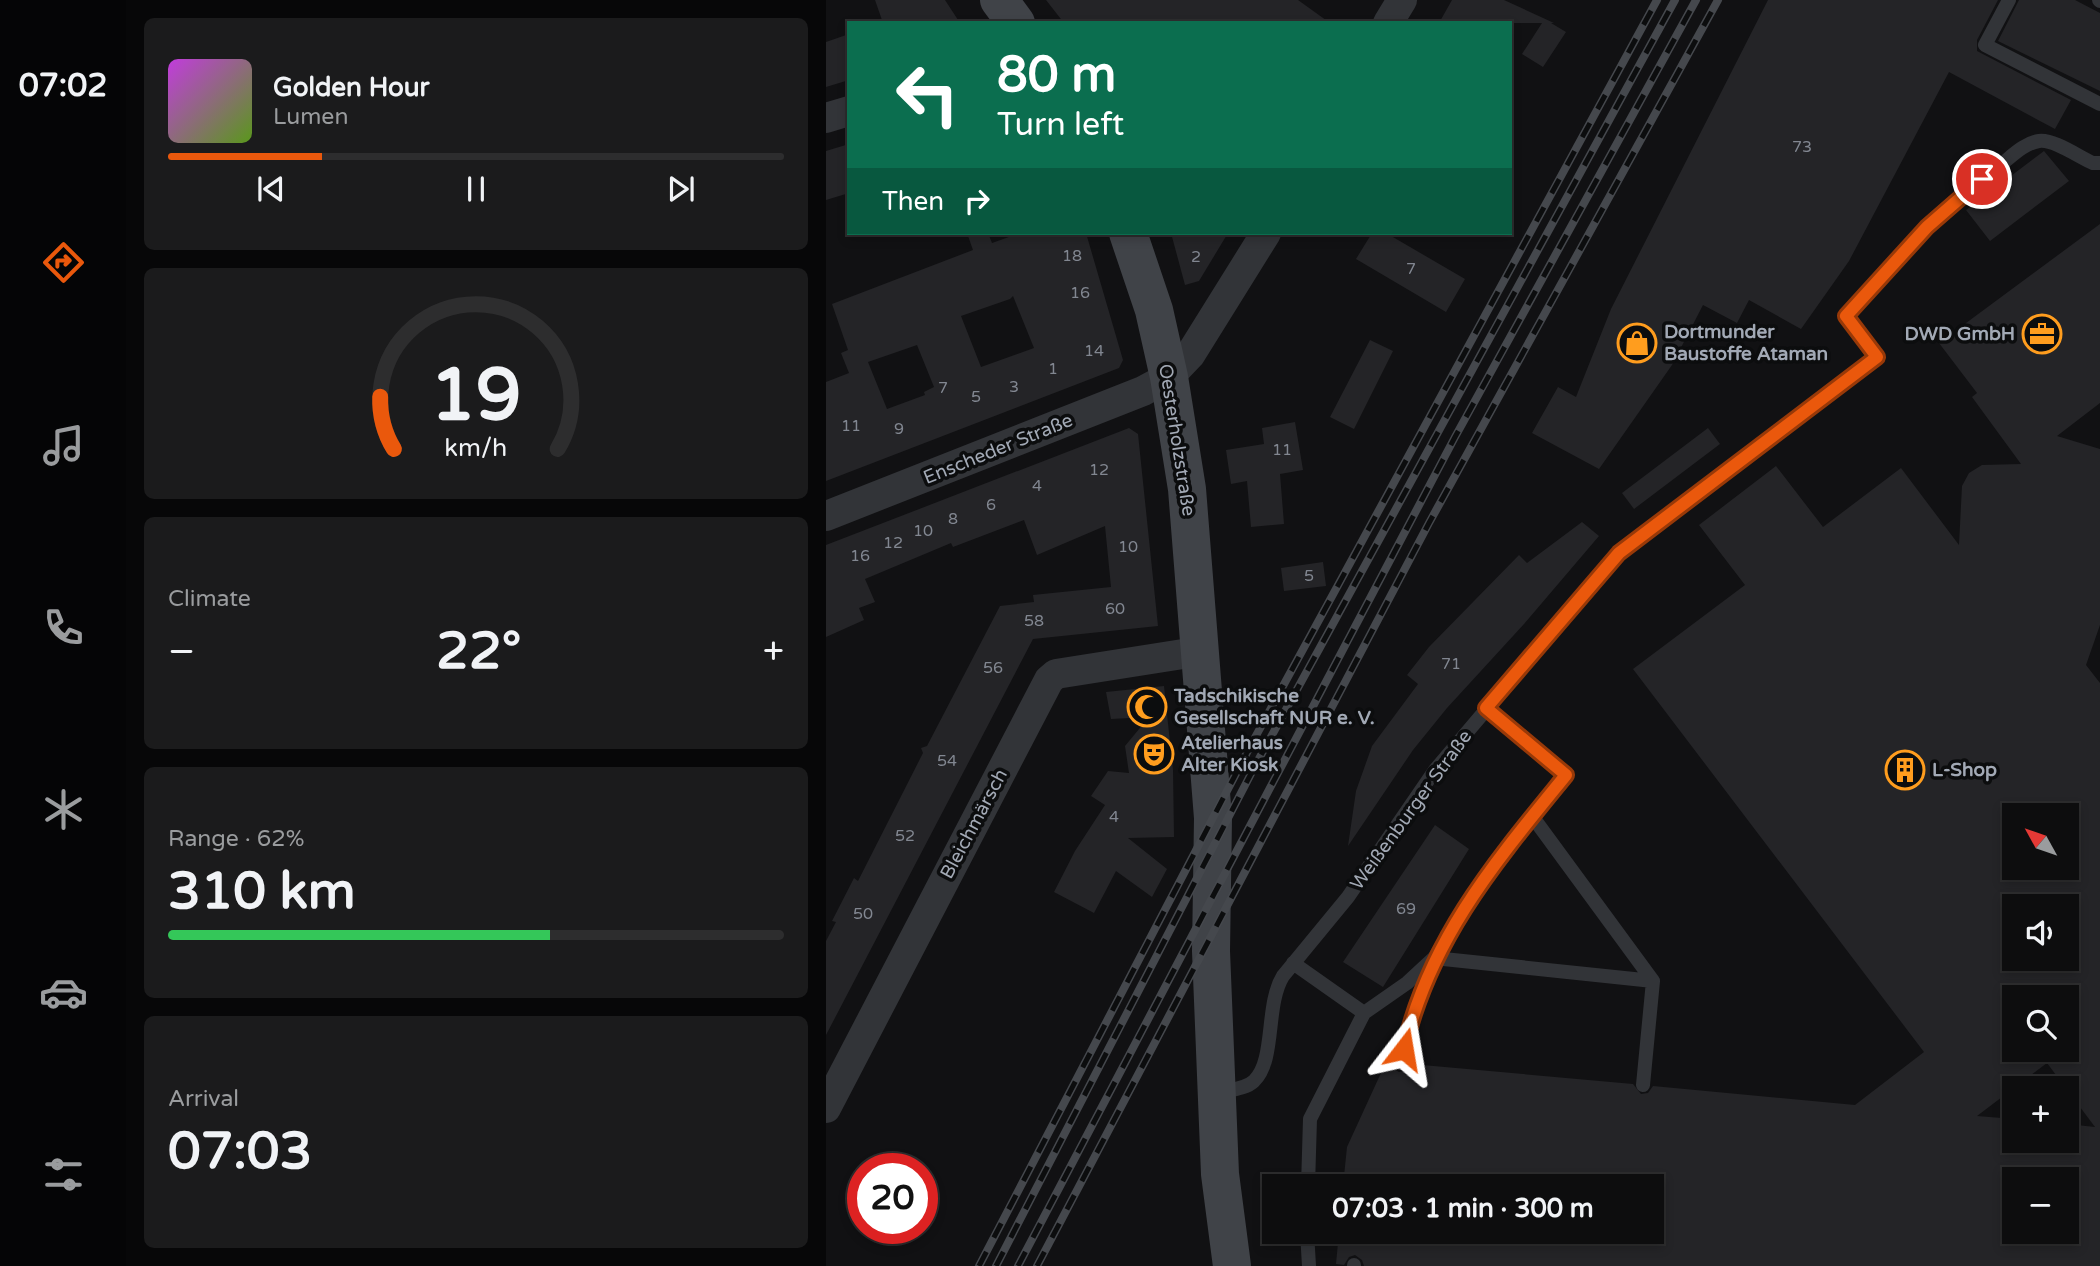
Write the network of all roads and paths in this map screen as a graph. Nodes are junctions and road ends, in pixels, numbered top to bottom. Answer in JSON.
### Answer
{"nodes":[{"id":1,"x":999,"y":0,"type":"edge"},
{"id":2,"x":1402,"y":0,"type":"edge"},
{"id":3,"x":2009,"y":0,"type":"edge"},
{"id":4,"x":1015,"y":21,"type":"edge"},
{"id":5,"x":1389,"y":21,"type":"edge"},
{"id":6,"x":2100,"y":104,"type":"edge"},
{"id":7,"x":847,"y":112,"type":"edge"},
{"id":8,"x":826,"y":118,"type":"edge"},
{"id":9,"x":2100,"y":163,"type":"edge"},
{"id":10,"x":1129,"y":235,"type":"edge"},
{"id":11,"x":1265,"y":235,"type":"edge"},
{"id":12,"x":1169,"y":377,"type":"junction"},
{"id":13,"x":826,"y":516,"type":"edge"},
{"id":14,"x":1202,"y":652,"type":"junction"},
{"id":15,"x":1486,"y":708,"type":"junction"},
{"id":16,"x":1532,"y":816,"type":"junction"},
{"id":17,"x":1434,"y":958,"type":"junction"},
{"id":18,"x":1293,"y":964,"type":"junction"},
{"id":19,"x":1653,"y":981,"type":"junction"},
{"id":20,"x":1364,"y":1013,"type":"junction"},
{"id":21,"x":1401,"y":1063,"type":"dead end"},
{"id":22,"x":1643,"y":1085,"type":"dead end"},
{"id":23,"x":1216,"y":1093,"type":"junction"},
{"id":24,"x":826,"y":1108,"type":"edge"},
{"id":25,"x":1308,"y":1174,"type":"edge"},
{"id":26,"x":1308,"y":1244,"type":"edge"},
{"id":27,"x":1232,"y":1266,"type":"edge"},
{"id":28,"x":1309,"y":1266,"type":"edge"}],
"edges":[{"from":1,"to":4,"type":"street"},
{"from":2,"to":5,"type":"street"},
{"from":3,"to":6,"type":"lane"},
{"from":7,"to":8,"type":"street"},
{"from":9,"to":15,"type":"lane","name":"Weißenburger Straße"},
{"from":10,"to":12,"type":"street","name":"Oesterholzstraße"},
{"from":11,"to":12,"type":"street"},
{"from":12,"to":13,"type":"street","name":"Enscheder Straße"},
{"from":12,"to":14,"type":"street","name":"Oesterholzstraße"},
{"from":14,"to":23,"type":"street"},
{"from":14,"to":24,"type":"street","name":"Bleichmärsch"},
{"from":15,"to":16,"type":"lane"},
{"from":15,"to":18,"type":"lane","name":"Weißenburger Straße"},
{"from":16,"to":17,"type":"lane"},
{"from":16,"to":19,"type":"lane"},
{"from":17,"to":19,"type":"lane"},
{"from":17,"to":20,"type":"lane"},
{"from":17,"to":21,"type":"lane"},
{"from":18,"to":20,"type":"lane"},
{"from":18,"to":23,"type":"lane","name":"Weißenburger Straße"},
{"from":19,"to":22,"type":"lane"},
{"from":20,"to":25,"type":"lane"},
{"from":23,"to":27,"type":"street"},
{"from":26,"to":28,"type":"lane"}]}
